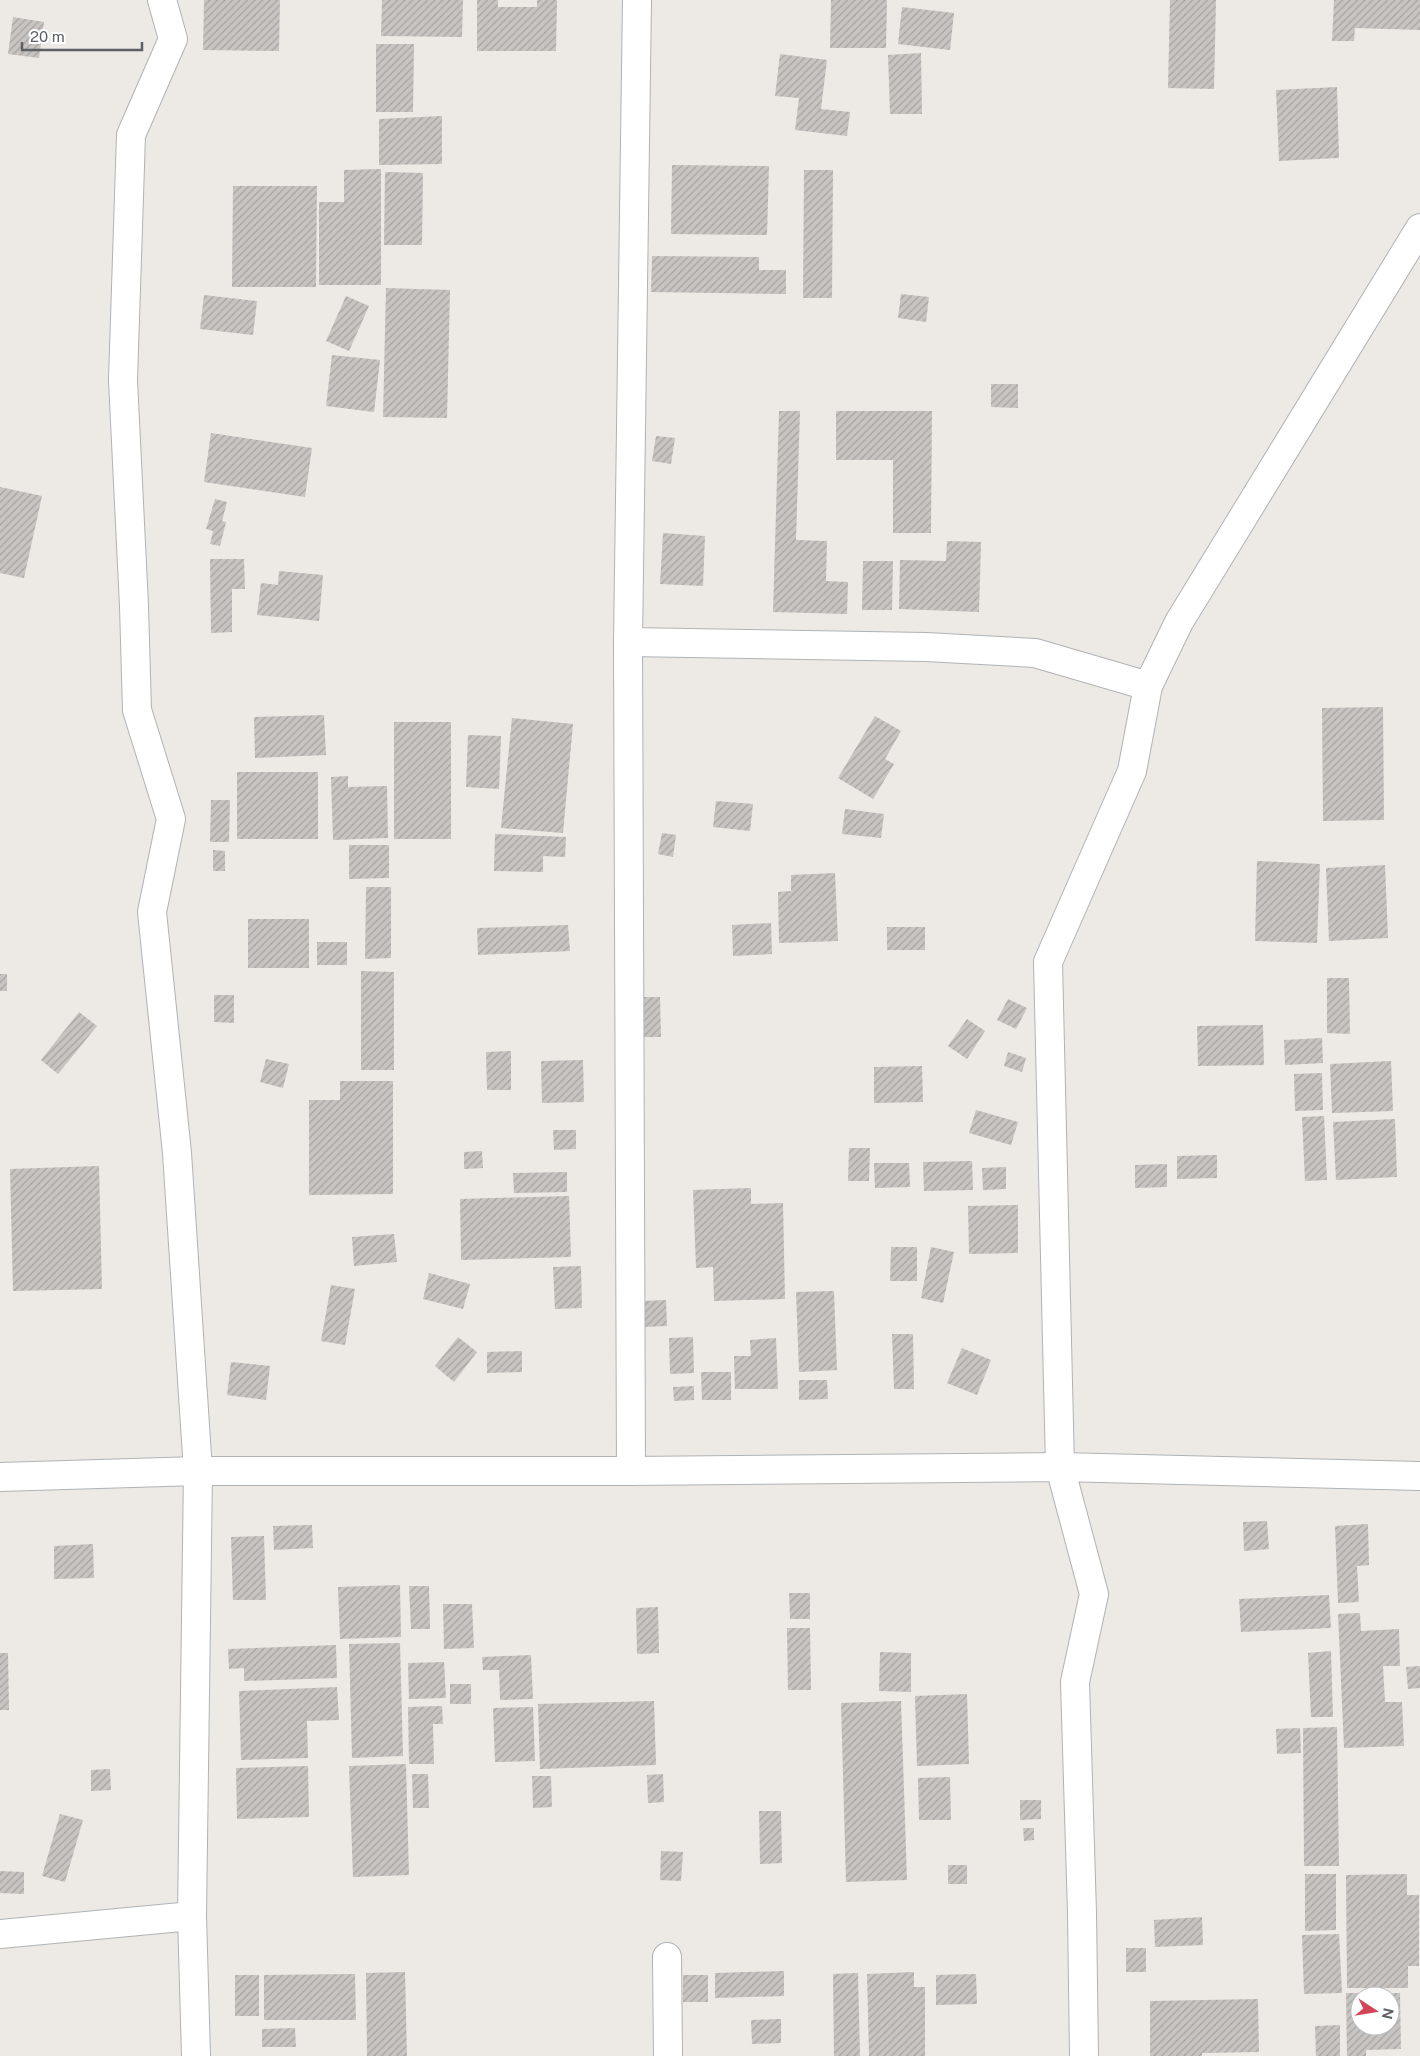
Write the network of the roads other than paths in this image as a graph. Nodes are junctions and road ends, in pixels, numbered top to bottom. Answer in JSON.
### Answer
{"nodes":[{"id":1,"x":162,"y":0,"type":"edge"},
{"id":2,"x":637,"y":0,"type":"edge"},
{"id":3,"x":1420,"y":228,"type":"edge"},
{"id":4,"x":628,"y":642,"type":"junction"},
{"id":5,"x":1148,"y":686,"type":"junction"},
{"id":6,"x":1060,"y":1467,"type":"junction"},
{"id":7,"x":198,"y":1471,"type":"junction"},
{"id":8,"x":632,"y":1471,"type":"junction"},
{"id":9,"x":0,"y":1476,"type":"edge"},
{"id":10,"x":1420,"y":1476,"type":"edge"},
{"id":11,"x":192,"y":1916,"type":"junction"},
{"id":12,"x":0,"y":1934,"type":"edge"},
{"id":13,"x":667,"y":1957,"type":"dead end"},
{"id":14,"x":196,"y":2056,"type":"edge"},
{"id":15,"x":668,"y":2056,"type":"edge"},
{"id":16,"x":1084,"y":2056,"type":"edge"}],
"edges":[{"from":1,"to":7,"type":"street"},
{"from":2,"to":4,"type":"street"},
{"from":3,"to":5,"type":"street"},
{"from":4,"to":5,"type":"street"},
{"from":4,"to":8,"type":"street"},
{"from":5,"to":6,"type":"street"},
{"from":6,"to":8,"type":"street"},
{"from":6,"to":10,"type":"street"},
{"from":6,"to":16,"type":"street"},
{"from":7,"to":8,"type":"street"},
{"from":7,"to":9,"type":"street"},
{"from":7,"to":11,"type":"street"},
{"from":11,"to":12,"type":"street"},
{"from":11,"to":14,"type":"street"},
{"from":13,"to":15,"type":"street"}]}
